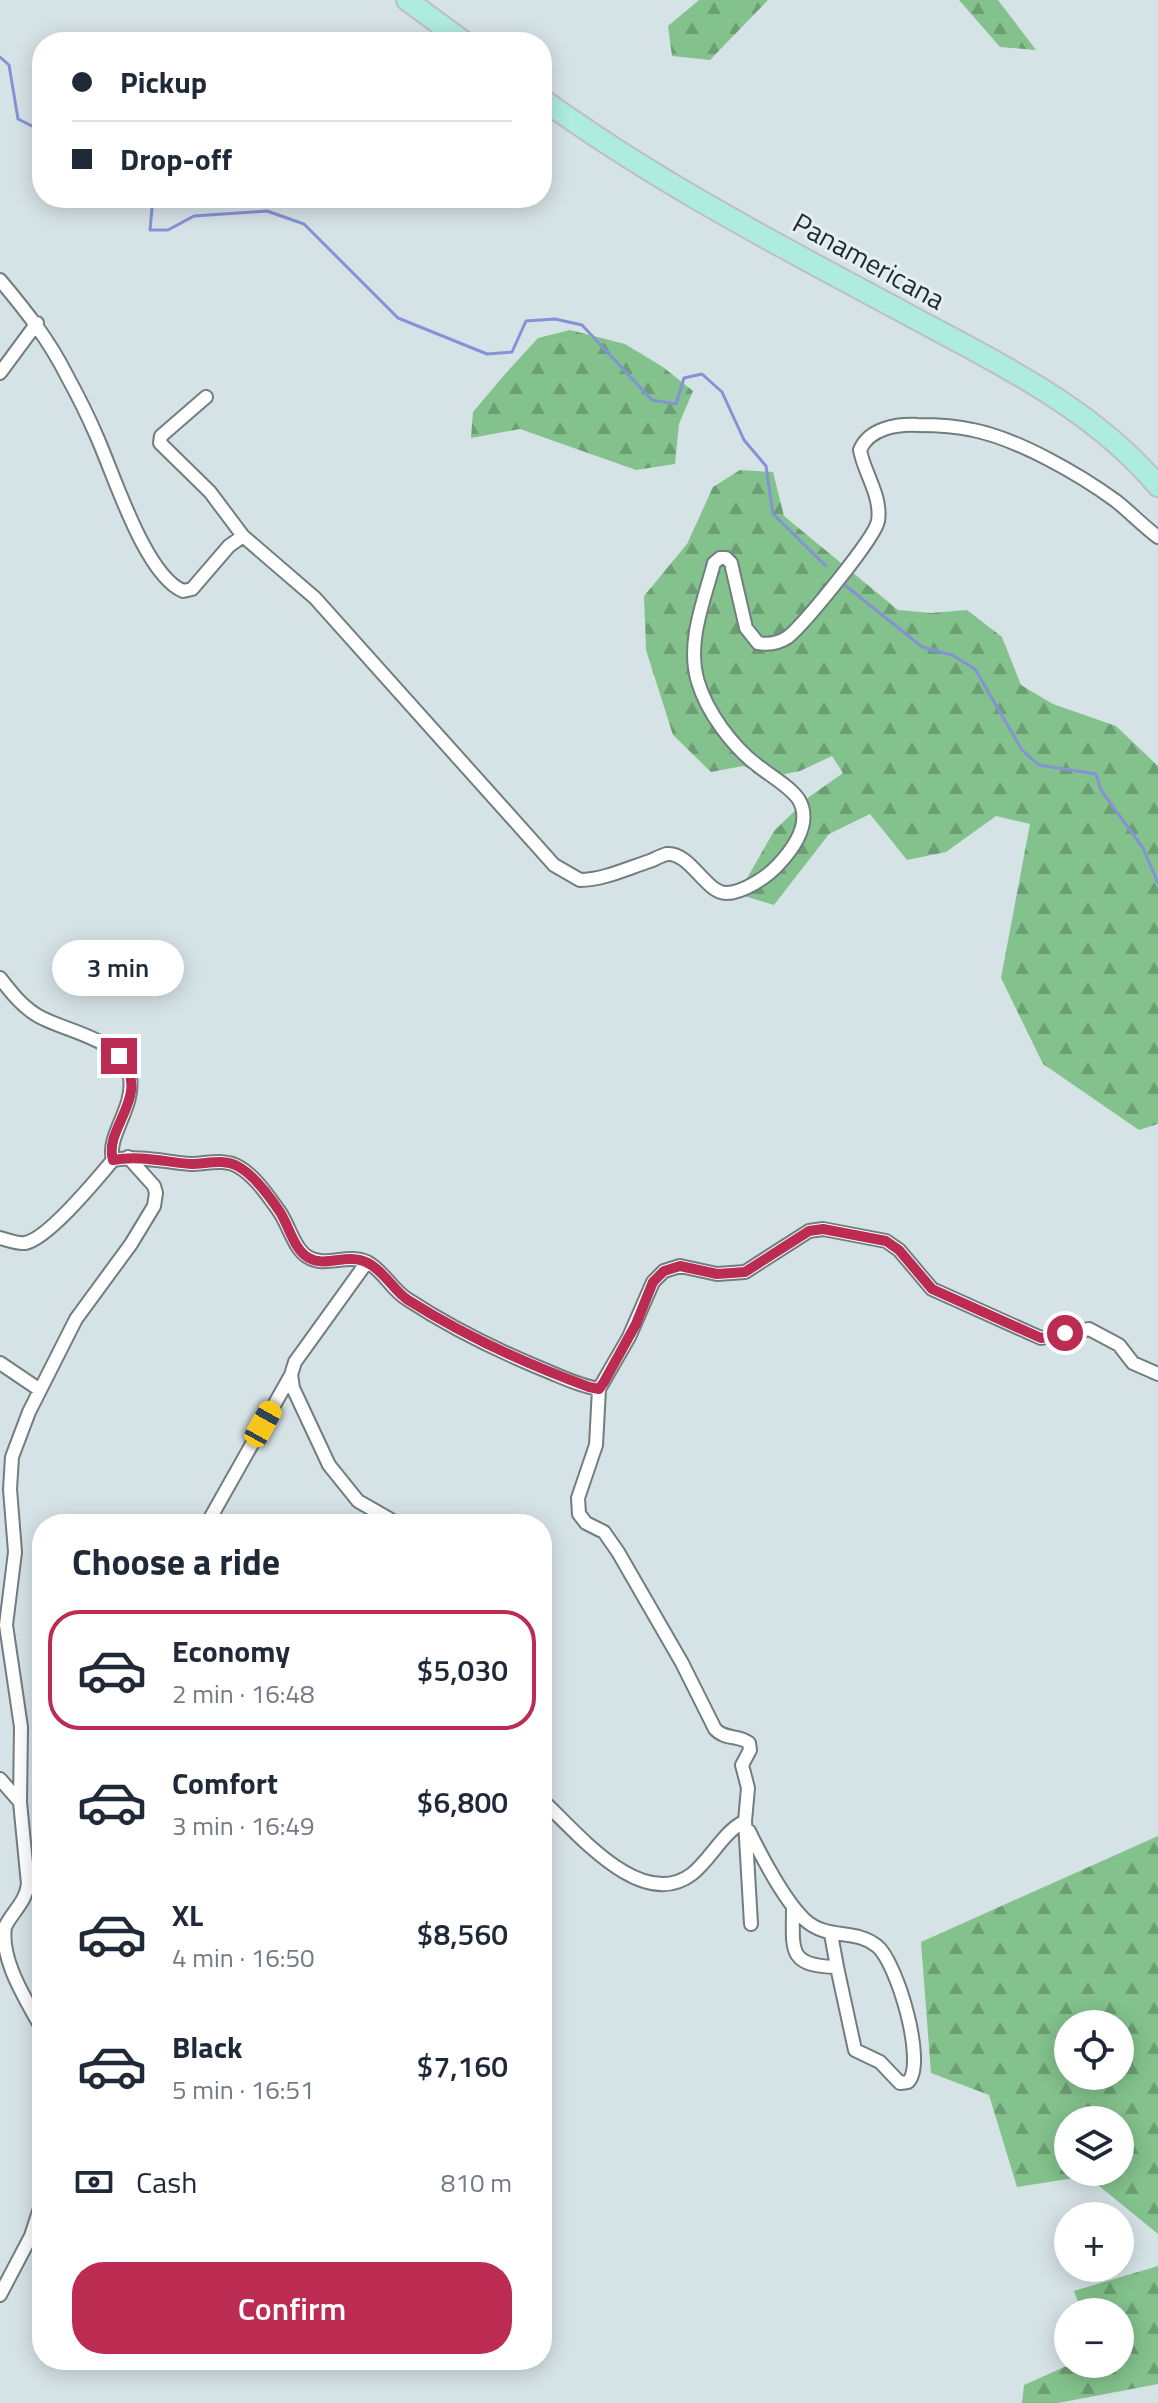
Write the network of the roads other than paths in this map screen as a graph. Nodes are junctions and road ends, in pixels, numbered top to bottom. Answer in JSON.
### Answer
{"nodes":[{"id":1,"x":407,"y":0,"type":"edge"},
{"id":2,"x":450,"y":32,"type":"edge"},
{"id":3,"x":552,"y":106,"type":"edge"},
{"id":4,"x":0,"y":280,"type":"edge"},
{"id":5,"x":37,"y":323,"type":"junction"},
{"id":6,"x":0,"y":373,"type":"edge"},
{"id":7,"x":206,"y":397,"type":"dead end"},
{"id":8,"x":1158,"y":486,"type":"edge"},
{"id":9,"x":243,"y":536,"type":"junction"},
{"id":10,"x":1158,"y":537,"type":"edge"},
{"id":11,"x":0,"y":978,"type":"edge"},
{"id":12,"x":128,"y":1157,"type":"junction"},
{"id":13,"x":113,"y":1160,"type":"junction"},
{"id":14,"x":0,"y":1238,"type":"edge"},
{"id":15,"x":367,"y":1262,"type":"junction"},
{"id":16,"x":0,"y":1363,"type":"edge"},
{"id":17,"x":1158,"y":1374,"type":"edge"},
{"id":18,"x":291,"y":1375,"type":"junction"},
{"id":19,"x":599,"y":1389,"type":"junction"},
{"id":20,"x":40,"y":1390,"type":"junction"},
{"id":21,"x":213,"y":1514,"type":"edge"},
{"id":22,"x":381,"y":1514,"type":"edge"},
{"id":23,"x":0,"y":1779,"type":"edge"},
{"id":24,"x":20,"y":1802,"type":"junction"},
{"id":25,"x":552,"y":1809,"type":"edge"},
{"id":26,"x":745,"y":1821,"type":"junction"},
{"id":27,"x":793,"y":1908,"type":"junction"},
{"id":28,"x":751,"y":1924,"type":"dead end"},
{"id":29,"x":831,"y":1934,"type":"junction"},
{"id":30,"x":837,"y":1967,"type":"junction"},
{"id":31,"x":32,"y":2011,"type":"edge"},
{"id":32,"x":32,"y":2231,"type":"edge"},
{"id":33,"x":0,"y":2295,"type":"edge"}],
"edges":[{"from":1,"to":2,"type":"main road"},
{"from":3,"to":8,"type":"main road","name":"Panamericana"},
{"from":4,"to":5,"type":"street"},
{"from":5,"to":6,"type":"street"},
{"from":5,"to":9,"type":"street"},
{"from":7,"to":9,"type":"street"},
{"from":9,"to":10,"type":"street"},
{"from":11,"to":13,"type":"street"},
{"from":12,"to":13,"type":"street"},
{"from":12,"to":15,"type":"street"},
{"from":12,"to":20,"type":"street"},
{"from":13,"to":14,"type":"street"},
{"from":15,"to":18,"type":"street"},
{"from":15,"to":19,"type":"street"},
{"from":16,"to":20,"type":"street"},
{"from":17,"to":19,"type":"street"},
{"from":18,"to":21,"type":"street"},
{"from":18,"to":22,"type":"street"},
{"from":19,"to":26,"type":"street"},
{"from":20,"to":24,"type":"street"},
{"from":23,"to":24,"type":"street"},
{"from":24,"to":31,"type":"street"},
{"from":25,"to":26,"type":"street"},
{"from":26,"to":27,"type":"street"},
{"from":26,"to":28,"type":"street"},
{"from":27,"to":29,"type":"street"},
{"from":27,"to":30,"type":"street"},
{"from":29,"to":30,"type":"street"},
{"from":29,"to":30,"type":"street"},
{"from":32,"to":33,"type":"street"}]}
